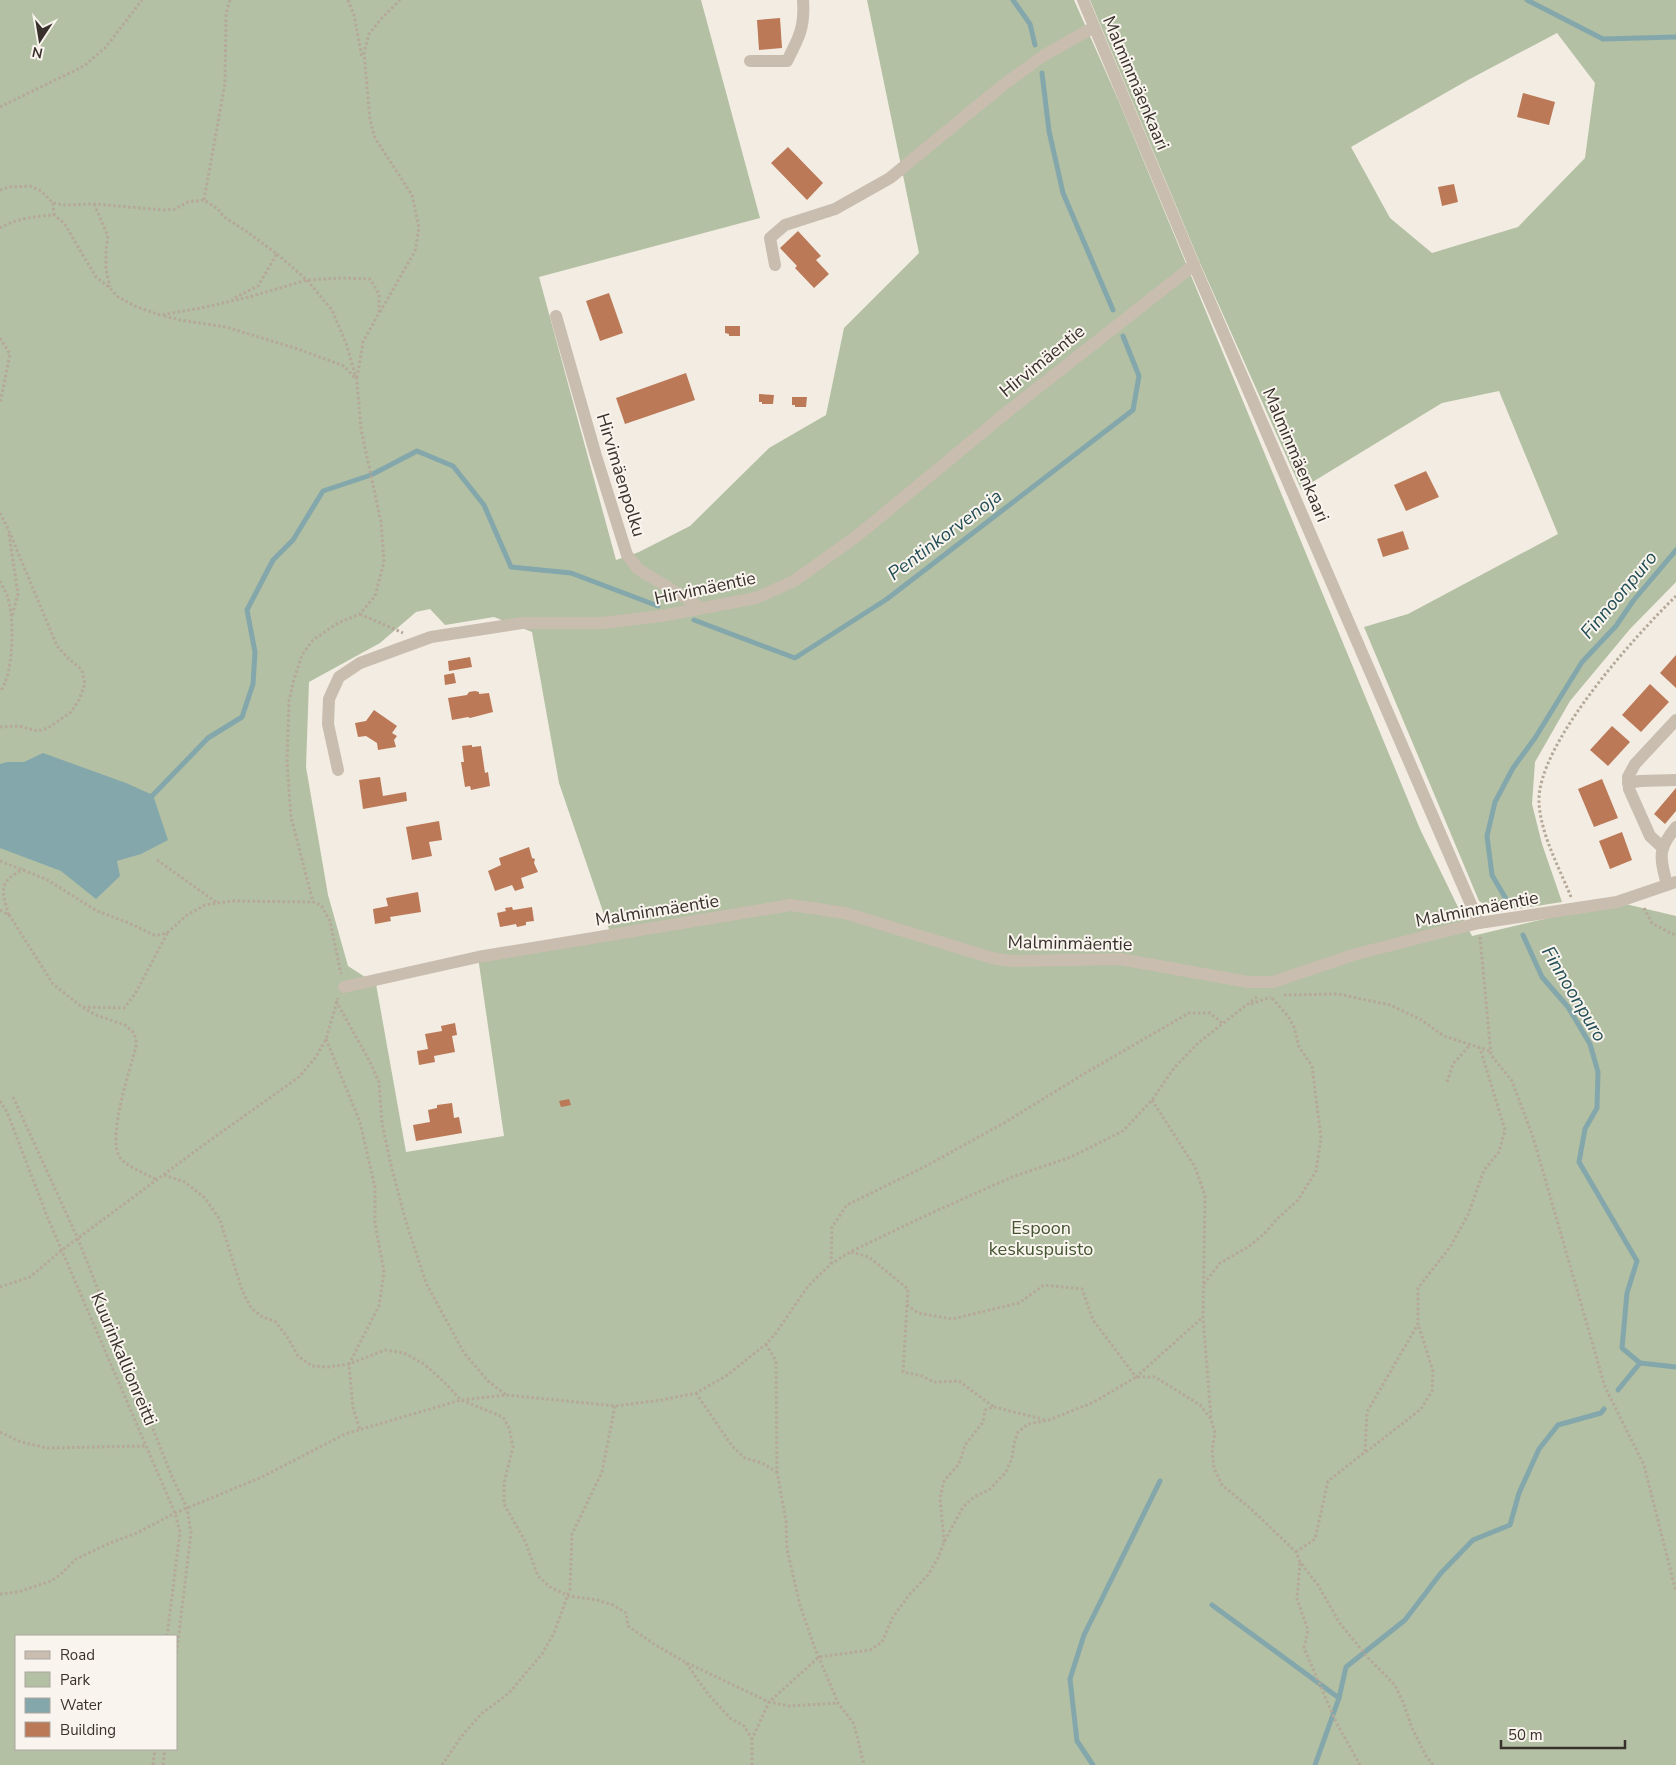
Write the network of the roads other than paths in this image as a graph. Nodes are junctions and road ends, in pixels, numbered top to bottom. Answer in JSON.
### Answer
{"nodes":[{"id":1,"x":803,"y":0,"type":"edge"},
{"id":2,"x":1083,"y":0,"type":"edge"},
{"id":3,"x":1094,"y":27,"type":"junction"},
{"id":4,"x":750,"y":61,"type":"dead end"},
{"id":5,"x":775,"y":265,"type":"dead end"},
{"id":6,"x":1194,"y":265,"type":"junction"},
{"id":7,"x":556,"y":316,"type":"dead end"},
{"id":8,"x":702,"y":608,"type":"junction"},
{"id":9,"x":1673,"y":728,"type":"edge"},
{"id":10,"x":338,"y":770,"type":"dead end"},
{"id":11,"x":1676,"y":780,"type":"edge"},
{"id":12,"x":1628,"y":783,"type":"junction"},
{"id":13,"x":1676,"y":827,"type":"edge"},
{"id":14,"x":1662,"y":848,"type":"junction"},
{"id":15,"x":1671,"y":883,"type":"edge"},
{"id":16,"x":1479,"y":923,"type":"junction"},
{"id":17,"x":344,"y":987,"type":"road end"}],
"edges":[{"from":1,"to":4,"type":"street"},
{"from":2,"to":3,"type":"street","name":"Malminmäenkaari"},
{"from":3,"to":5,"type":"street"},
{"from":3,"to":6,"type":"street","name":"Malminmäenkaari"},
{"from":6,"to":8,"type":"street","name":"Hirvimäentie"},
{"from":6,"to":16,"type":"street","name":"Malminmäenkaari"},
{"from":7,"to":8,"type":"street","name":"Hirvimäenpolku"},
{"from":8,"to":10,"type":"street","name":"Hirvimäentie"},
{"from":9,"to":12,"type":"street"},
{"from":11,"to":12,"type":"street"},
{"from":12,"to":14,"type":"street"},
{"from":13,"to":14,"type":"street"},
{"from":14,"to":15,"type":"street"},
{"from":15,"to":16,"type":"street","name":"Malminmäentie"},
{"from":16,"to":17,"type":"street","name":"Malminmäentie"}]}
